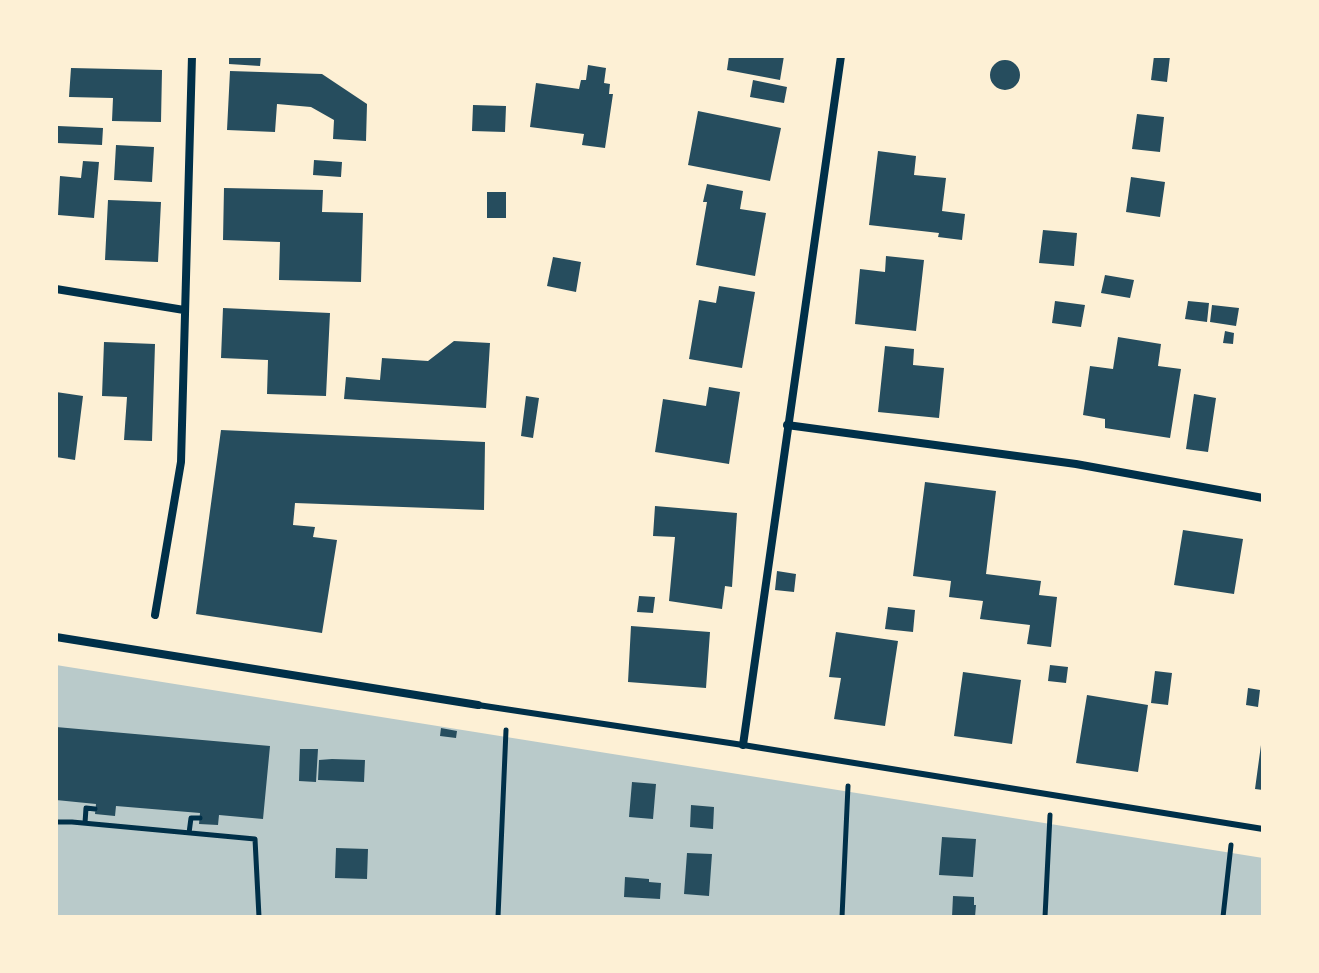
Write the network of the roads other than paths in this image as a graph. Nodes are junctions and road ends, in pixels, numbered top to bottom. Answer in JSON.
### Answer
{"nodes":[{"id":1,"x":192,"y":56,"type":"edge"},
{"id":2,"x":841,"y":56,"type":"edge"},
{"id":3,"x":56,"y":289,"type":"edge"},
{"id":4,"x":184,"y":310,"type":"junction"},
{"id":5,"x":787,"y":425,"type":"junction"},
{"id":6,"x":1263,"y":498,"type":"edge"},
{"id":7,"x":155,"y":615,"type":"dead end"},
{"id":8,"x":56,"y":637,"type":"edge"},
{"id":9,"x":478,"y":705,"type":"joint"},
{"id":10,"x":743,"y":745,"type":"junction"},
{"id":11,"x":1263,"y":829,"type":"edge"}],
"edges":[{"from":1,"to":4,"type":"street"},
{"from":2,"to":5,"type":"street"},
{"from":3,"to":4,"type":"street"},
{"from":4,"to":7,"type":"street"},
{"from":5,"to":6,"type":"street"},
{"from":5,"to":10,"type":"street"},
{"from":8,"to":9,"type":"street"},
{"from":9,"to":10,"type":"lane"},
{"from":10,"to":11,"type":"lane"}]}
